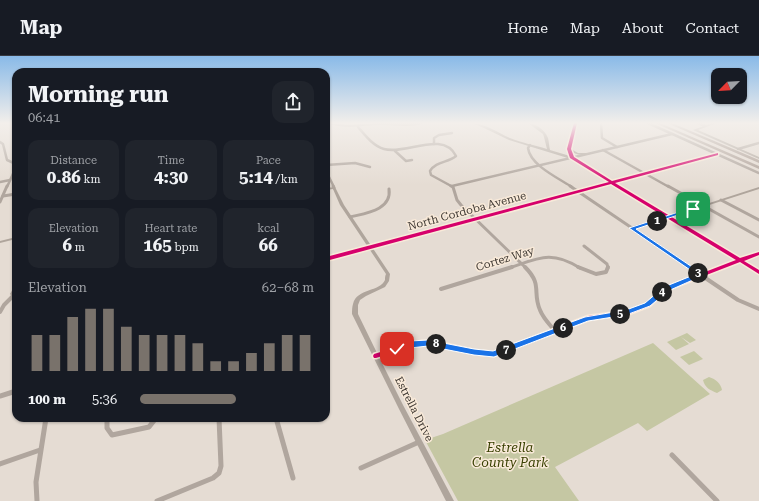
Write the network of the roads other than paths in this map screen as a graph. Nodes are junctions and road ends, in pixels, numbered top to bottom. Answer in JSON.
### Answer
{"nodes":[{"id":1,"x":4,"y":144,"type":"edge"},
{"id":2,"x":376,"y":144,"type":"edge"},
{"id":3,"x":434,"y":144,"type":"joint"},
{"id":4,"x":527,"y":144,"type":"edge"},
{"id":5,"x":546,"y":144,"type":"edge"},
{"id":6,"x":571,"y":144,"type":"edge"},
{"id":7,"x":612,"y":144,"type":"edge"},
{"id":8,"x":631,"y":144,"type":"edge"},
{"id":9,"x":694,"y":144,"type":"edge"},
{"id":10,"x":707,"y":144,"type":"edge"},
{"id":11,"x":714,"y":144,"type":"edge"},
{"id":12,"x":726,"y":144,"type":"edge"},
{"id":13,"x":756,"y":144,"type":"edge"},
{"id":14,"x":530,"y":145,"type":"junction"},
{"id":15,"x":617,"y":147,"type":"junction"},
{"id":16,"x":738,"y":149,"type":"junction"},
{"id":17,"x":569,"y":150,"type":"junction"},
{"id":18,"x":603,"y":150,"type":"junction"},
{"id":19,"x":395,"y":151,"type":"junction"},
{"id":20,"x":550,"y":151,"type":"junction"},
{"id":21,"x":556,"y":153,"type":"junction"},
{"id":22,"x":588,"y":154,"type":"junction"},
{"id":23,"x":717,"y":154,"type":"junction"},
{"id":24,"x":572,"y":158,"type":"junction"},
{"id":25,"x":759,"y":158,"type":"edge"},
{"id":26,"x":412,"y":160,"type":"dead end"},
{"id":27,"x":562,"y":160,"type":"junction"},
{"id":28,"x":759,"y":162,"type":"edge"},
{"id":29,"x":12,"y":163,"type":"edge"},
{"id":30,"x":330,"y":165,"type":"edge"},
{"id":31,"x":540,"y":165,"type":"junction"},
{"id":32,"x":370,"y":167,"type":"dead end"},
{"id":33,"x":759,"y":168,"type":"edge"},
{"id":34,"x":759,"y":173,"type":"edge"},
{"id":35,"x":645,"y":174,"type":"junction"},
{"id":36,"x":12,"y":176,"type":"edge"},
{"id":37,"x":10,"y":180,"type":"junction"},
{"id":38,"x":330,"y":180,"type":"edge"},
{"id":39,"x":0,"y":182,"type":"edge"},
{"id":40,"x":612,"y":182,"type":"junction"},
{"id":41,"x":452,"y":186,"type":"junction"},
{"id":42,"x":330,"y":188,"type":"edge"},
{"id":43,"x":334,"y":188,"type":"junction"},
{"id":44,"x":759,"y":188,"type":"edge"},
{"id":45,"x":389,"y":189,"type":"dead end"},
{"id":46,"x":578,"y":192,"type":"junction"},
{"id":47,"x":12,"y":195,"type":"edge"},
{"id":48,"x":3,"y":196,"type":"junction"},
{"id":49,"x":721,"y":200,"type":"junction"},
{"id":50,"x":0,"y":202,"type":"edge"},
{"id":51,"x":704,"y":206,"type":"junction"},
{"id":52,"x":350,"y":217,"type":"junction"},
{"id":53,"x":669,"y":217,"type":"junction"},
{"id":54,"x":476,"y":219,"type":"junction"},
{"id":55,"x":759,"y":220,"type":"edge"},
{"id":56,"x":632,"y":228,"type":"junction"},
{"id":57,"x":759,"y":236,"type":"edge"},
{"id":58,"x":12,"y":239,"type":"edge"},
{"id":59,"x":0,"y":242,"type":"edge"},
{"id":60,"x":370,"y":246,"type":"junction"},
{"id":61,"x":584,"y":246,"type":"dead end"},
{"id":62,"x":759,"y":253,"type":"edge"},
{"id":63,"x":330,"y":258,"type":"edge"},
{"id":64,"x":740,"y":260,"type":"junction"},
{"id":65,"x":523,"y":263,"type":"junction"},
{"id":66,"x":759,"y":272,"type":"edge"},
{"id":67,"x":701,"y":275,"type":"junction"},
{"id":68,"x":441,"y":289,"type":"dead end"},
{"id":69,"x":12,"y":297,"type":"edge"},
{"id":70,"x":759,"y":309,"type":"edge"},
{"id":71,"x":0,"y":312,"type":"edge"},
{"id":72,"x":555,"y":331,"type":"junction"},
{"id":73,"x":376,"y":356,"type":"junction"},
{"id":74,"x":12,"y":393,"type":"edge"},
{"id":75,"x":0,"y":396,"type":"edge"},
{"id":76,"x":45,"y":422,"type":"edge"},
{"id":77,"x":107,"y":422,"type":"edge"},
{"id":78,"x":153,"y":422,"type":"edge"},
{"id":79,"x":219,"y":422,"type":"edge"},
{"id":80,"x":277,"y":422,"type":"edge"},
{"id":81,"x":419,"y":442,"type":"junction"},
{"id":82,"x":40,"y":450,"type":"junction"},
{"id":83,"x":672,"y":455,"type":"dead end"},
{"id":84,"x":0,"y":464,"type":"edge"},
{"id":85,"x":360,"y":468,"type":"dead end"},
{"id":86,"x":292,"y":478,"type":"dead end"},
{"id":87,"x":37,"y":501,"type":"edge"},
{"id":88,"x":157,"y":501,"type":"edge"},
{"id":89,"x":450,"y":501,"type":"edge"},
{"id":90,"x":717,"y":501,"type":"edge"}],
"edges":[{"from":1,"to":29,"type":"street"},
{"from":2,"to":19,"type":"street"},
{"from":3,"to":19,"type":"street"},
{"from":3,"to":41,"type":"street"},
{"from":4,"to":14,"type":"street"},
{"from":5,"to":20,"type":"street"},
{"from":6,"to":17,"type":"street"},
{"from":7,"to":15,"type":"street"},
{"from":8,"to":15,"type":"street"},
{"from":9,"to":23,"type":"street"},
{"from":10,"to":33,"type":"highway"},
{"from":11,"to":28,"type":"highway"},
{"from":12,"to":16,"type":"street"},
{"from":13,"to":16,"type":"street"},
{"from":14,"to":20,"type":"street"},
{"from":14,"to":31,"type":"street"},
{"from":15,"to":18,"type":"street"},
{"from":16,"to":25,"type":"street"},
{"from":17,"to":21,"type":"street"},
{"from":17,"to":22,"type":"street"},
{"from":17,"to":24,"type":"street"},
{"from":18,"to":22,"type":"street"},
{"from":18,"to":35,"type":"street"},
{"from":19,"to":26,"type":"street"},
{"from":20,"to":21,"type":"street"},
{"from":21,"to":24,"type":"street"},
{"from":21,"to":27,"type":"street"},
{"from":22,"to":24,"type":"street"},
{"from":23,"to":34,"type":"street"},
{"from":23,"to":35,"type":"street","name":"North Cordoba Avenue"},
{"from":24,"to":27,"type":"street"},
{"from":24,"to":40,"type":"street"},
{"from":27,"to":31,"type":"street"},
{"from":30,"to":32,"type":"street"},
{"from":31,"to":41,"type":"street"},
{"from":31,"to":46,"type":"street"},
{"from":35,"to":40,"type":"street","name":"North Cordoba Avenue"},
{"from":35,"to":51,"type":"street"},
{"from":36,"to":37,"type":"street"},
{"from":37,"to":39,"type":"street"},
{"from":37,"to":48,"type":"street"},
{"from":38,"to":43,"type":"street","name":"Estrella Drive"},
{"from":40,"to":46,"type":"street","name":"North Cordoba Avenue"},
{"from":40,"to":53,"type":"street"},
{"from":41,"to":54,"type":"street"},
{"from":42,"to":43,"type":"street"},
{"from":43,"to":52,"type":"street","name":"Estrella Drive"},
{"from":44,"to":49,"type":"street"},
{"from":45,"to":52,"type":"street"},
{"from":46,"to":54,"type":"street","name":"North Cordoba Avenue"},
{"from":46,"to":56,"type":"street"},
{"from":47,"to":48,"type":"street"},
{"from":48,"to":50,"type":"street"},
{"from":49,"to":51,"type":"street"},
{"from":49,"to":55,"type":"street"},
{"from":51,"to":53,"type":"street"},
{"from":51,"to":57,"type":"street"},
{"from":52,"to":60,"type":"street","name":"Estrella Drive"},
{"from":53,"to":56,"type":"street"},
{"from":53,"to":64,"type":"street"},
{"from":54,"to":60,"type":"street","name":"North Cordoba Avenue"},
{"from":54,"to":65,"type":"street"},
{"from":56,"to":67,"type":"street"},
{"from":58,"to":59,"type":"street"},
{"from":60,"to":63,"type":"street","name":"North Cordoba Avenue"},
{"from":60,"to":73,"type":"street","name":"Estrella Drive"},
{"from":61,"to":65,"type":"street","name":"Cortez Way"},
{"from":62,"to":64,"type":"street"},
{"from":64,"to":66,"type":"street"},
{"from":64,"to":67,"type":"street"},
{"from":65,"to":68,"type":"street","name":"Cortez Way"},
{"from":65,"to":72,"type":"street"},
{"from":67,"to":70,"type":"street"},
{"from":67,"to":72,"type":"street"},
{"from":69,"to":71,"type":"street"},
{"from":72,"to":73,"type":"street"},
{"from":73,"to":81,"type":"street","name":"Estrella Drive"},
{"from":74,"to":75,"type":"street"},
{"from":76,"to":82,"type":"street"},
{"from":77,"to":78,"type":"street"},
{"from":79,"to":88,"type":"street"},
{"from":80,"to":86,"type":"street"},
{"from":81,"to":85,"type":"street"},
{"from":81,"to":89,"type":"street","name":"Estrella Drive"},
{"from":82,"to":84,"type":"street"},
{"from":82,"to":87,"type":"street"},
{"from":83,"to":90,"type":"street"}]}
